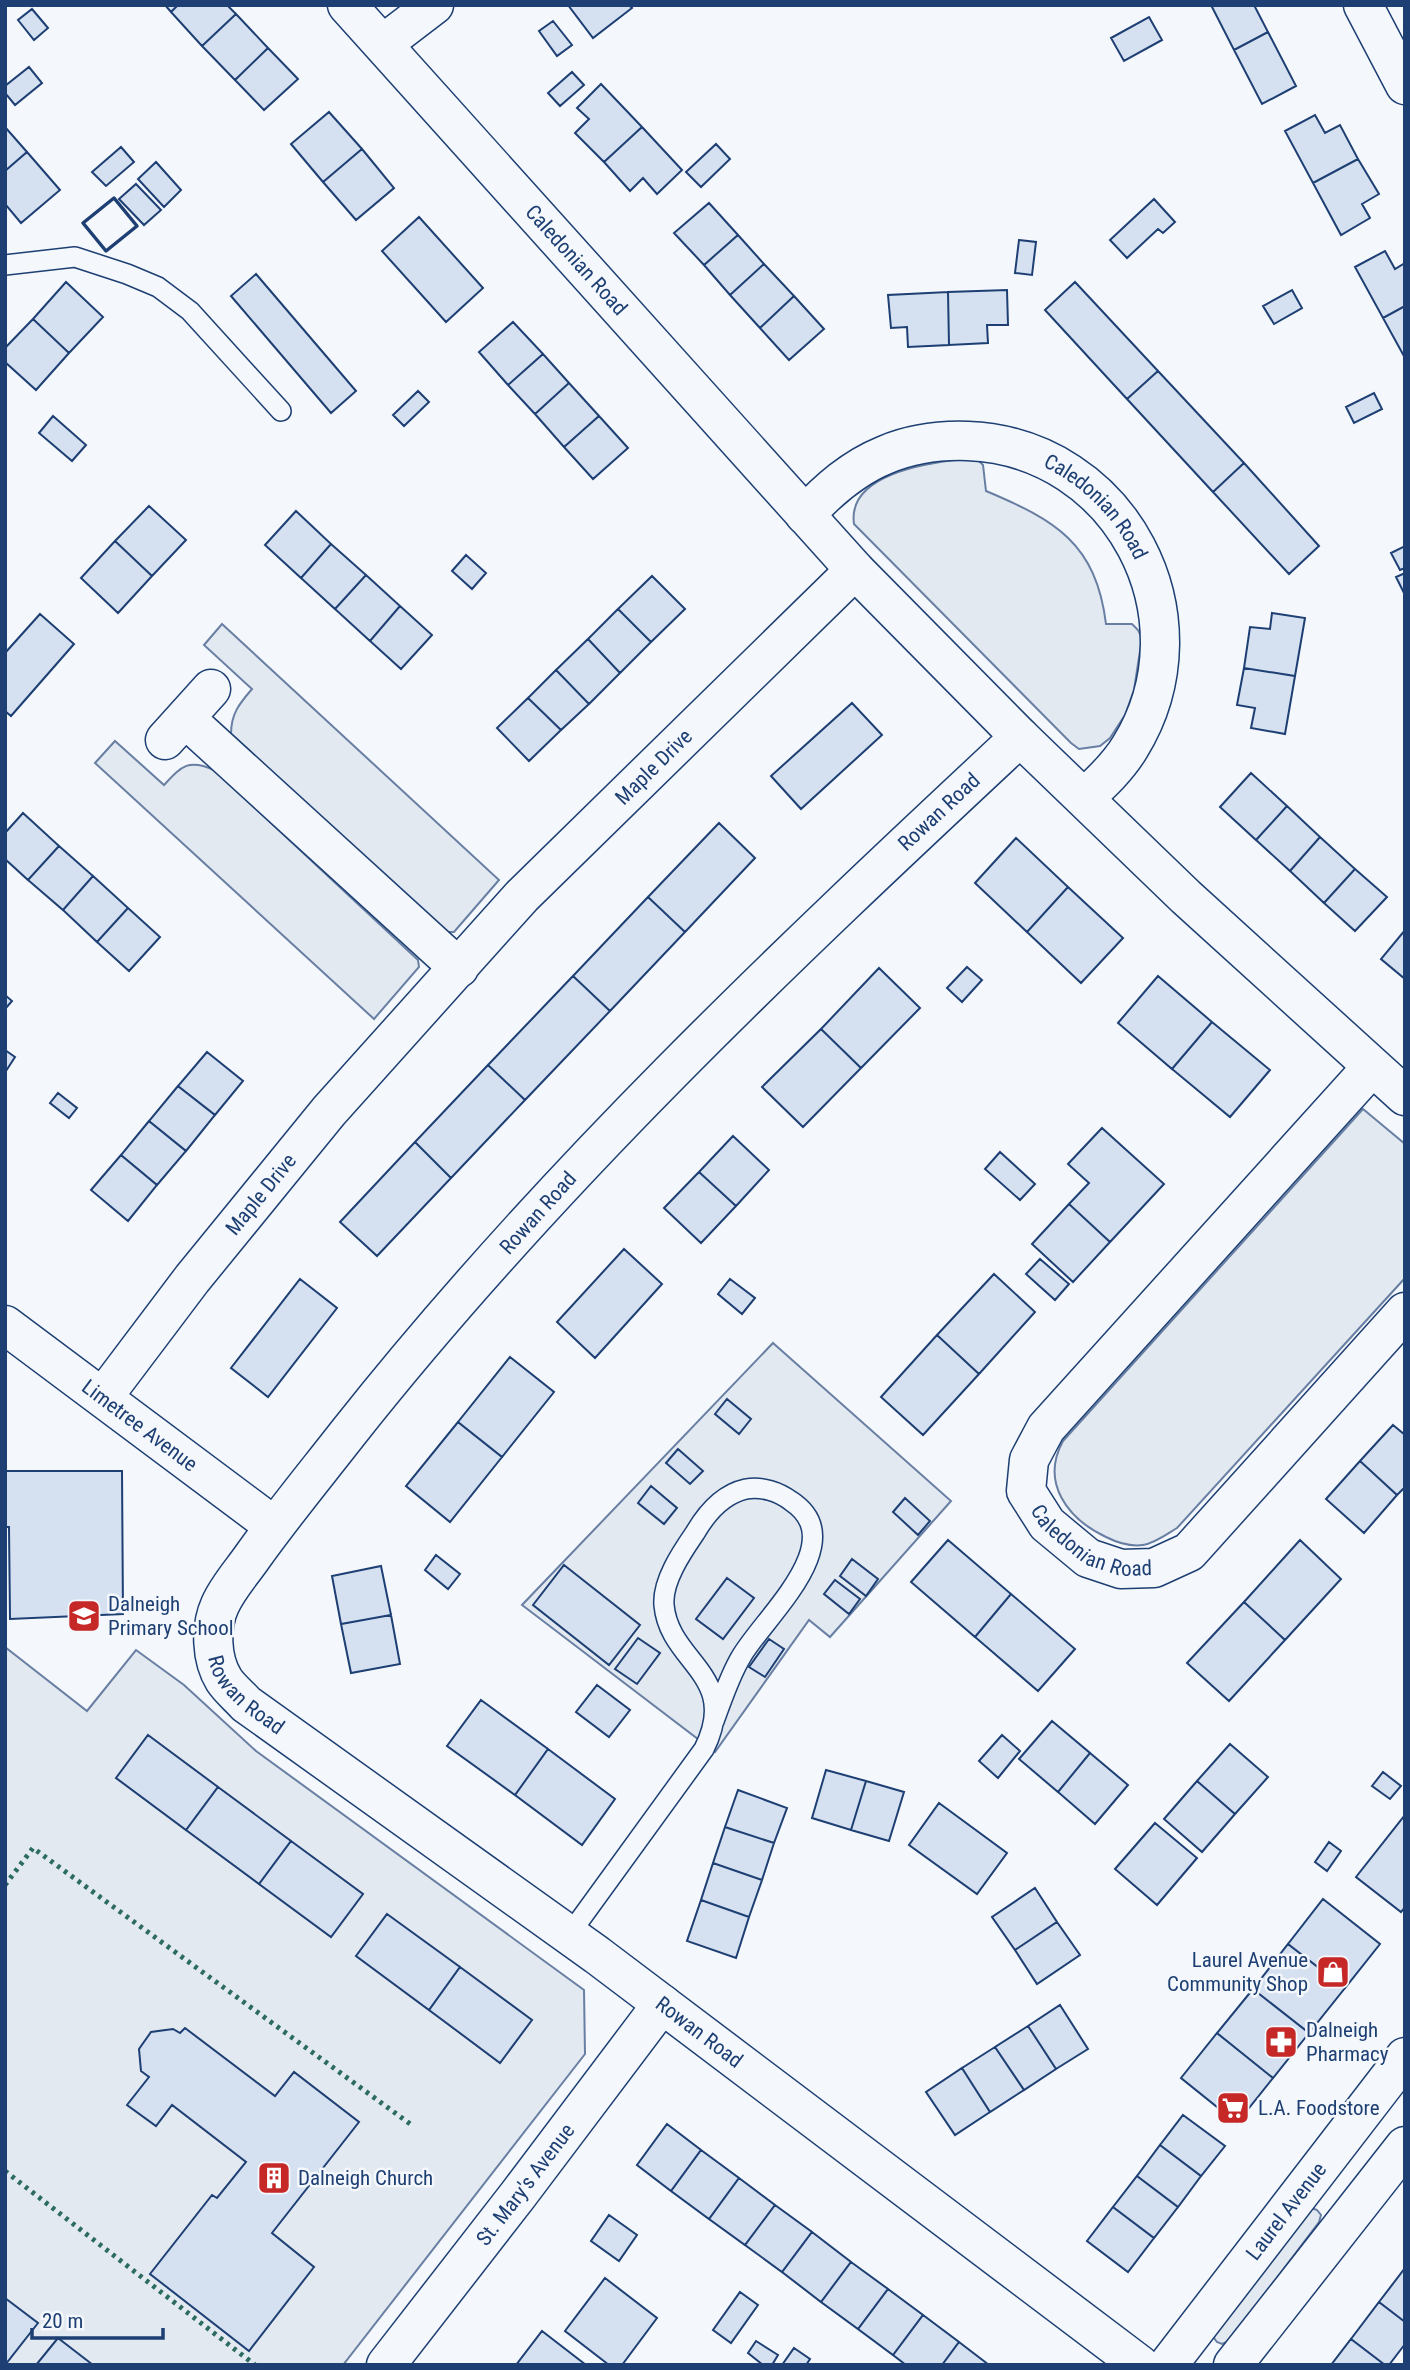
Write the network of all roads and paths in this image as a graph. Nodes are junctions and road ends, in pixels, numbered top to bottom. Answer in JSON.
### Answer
{"nodes":[{"id":1,"x":347,"y":5,"type":"edge"},
{"id":2,"x":434,"y":5,"type":"edge"},
{"id":3,"x":1363,"y":5,"type":"edge"},
{"id":4,"x":383,"y":44,"type":"junction"},
{"id":5,"x":1405,"y":85,"type":"edge"},
{"id":6,"x":5,"y":265,"type":"edge"},
{"id":7,"x":281,"y":411,"type":"dead end"},
{"id":8,"x":805,"y":514,"type":"junction"},
{"id":9,"x":855,"y":570,"type":"junction"},
{"id":10,"x":211,"y":689,"type":"dead end"},
{"id":11,"x":1020,"y":737,"type":"junction"},
{"id":12,"x":1084,"y":798,"type":"junction"},
{"id":13,"x":459,"y":968,"type":"junction"},
{"id":14,"x":1371,"y":1067,"type":"junction"},
{"id":15,"x":1405,"y":1096,"type":"edge"},
{"id":16,"x":1405,"y":1312,"type":"edge"},
{"id":17,"x":5,"y":1325,"type":"edge"},
{"id":18,"x":103,"y":1397,"type":"junction"},
{"id":19,"x":274,"y":1526,"type":"junction"},
{"id":20,"x":714,"y":1721,"type":"junction"},
{"id":21,"x":569,"y":1935,"type":"junction"},
{"id":22,"x":662,"y":2004,"type":"junction"},
{"id":23,"x":1405,"y":2057,"type":"edge"},
{"id":24,"x":1405,"y":2146,"type":"edge"},
{"id":25,"x":386,"y":2365,"type":"edge"},
{"id":26,"x":1140,"y":2365,"type":"edge"},
{"id":27,"x":1168,"y":2365,"type":"edge"},
{"id":28,"x":1233,"y":2365,"type":"edge"}],
"edges":[{"from":1,"to":4,"type":"street","name":"Caledonian Road"},
{"from":2,"to":4,"type":"street"},
{"from":3,"to":5,"type":"street"},
{"from":4,"to":8,"type":"street","name":"Caledonian Road"},
{"from":6,"to":7,"type":"lane"},
{"from":8,"to":9,"type":"street","name":"Caledonian Road"},
{"from":8,"to":12,"type":"street","name":"Caledonian Road"},
{"from":9,"to":11,"type":"street","name":"Caledonian Road"},
{"from":9,"to":13,"type":"street","name":"Maple Drive"},
{"from":10,"to":13,"type":"street"},
{"from":11,"to":12,"type":"street","name":"Caledonian Road"},
{"from":11,"to":19,"type":"street","name":"Rowan Road"},
{"from":12,"to":14,"type":"street","name":"Caledonian Road"},
{"from":13,"to":18,"type":"street","name":"Maple Drive"},
{"from":14,"to":15,"type":"street","name":"Caledonian Road"},
{"from":14,"to":16,"type":"street","name":"Caledonian Road"},
{"from":17,"to":18,"type":"street","name":"Limetree Avenue"},
{"from":18,"to":19,"type":"street","name":"Limetree Avenue"},
{"from":19,"to":21,"type":"street","name":"Rowan Road"},
{"from":20,"to":20,"type":"lane"},
{"from":20,"to":21,"type":"lane"},
{"from":21,"to":22,"type":"street","name":"Rowan Road"},
{"from":22,"to":25,"type":"street","name":"St. Mary's Avenue"},
{"from":22,"to":26,"type":"street","name":"Rowan Road"},
{"from":23,"to":27,"type":"street","name":"Laurel Avenue"},
{"from":24,"to":28,"type":"street"}]}
